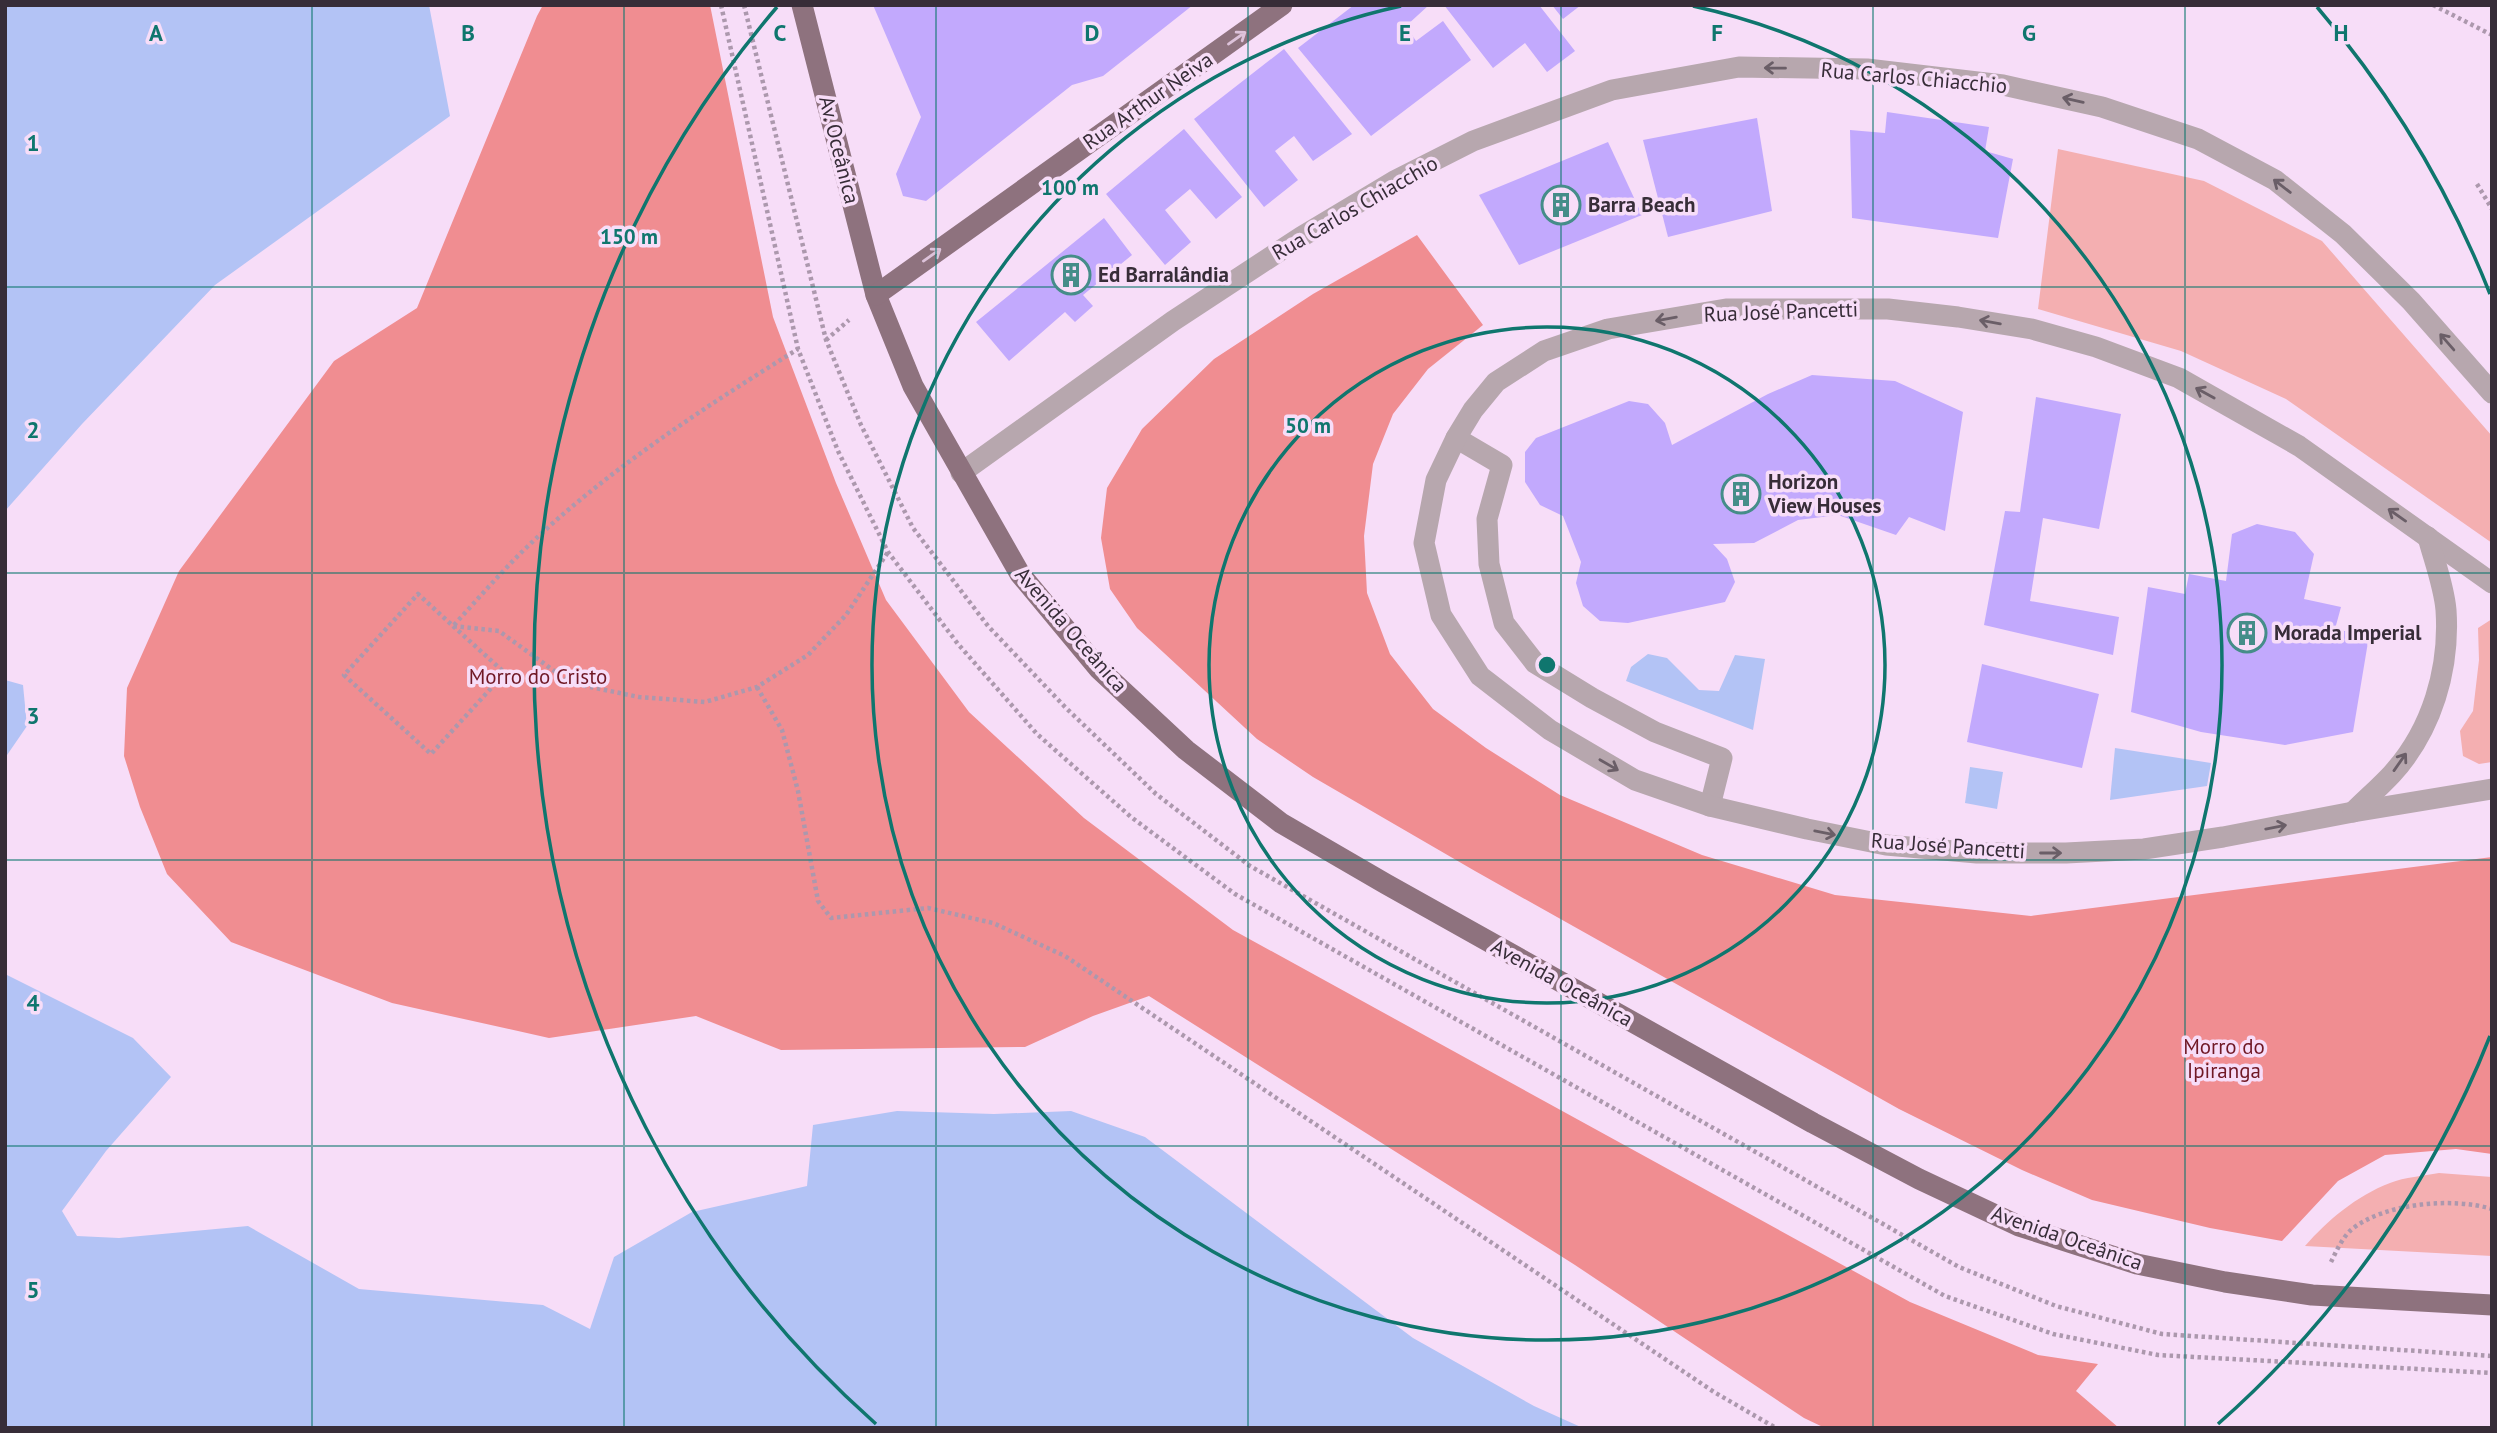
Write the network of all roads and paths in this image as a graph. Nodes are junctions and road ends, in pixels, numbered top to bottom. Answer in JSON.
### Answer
{"nodes":[{"id":1,"x":744,"y":5,"type":"edge"},
{"id":2,"x":802,"y":5,"type":"edge"},
{"id":3,"x":1282,"y":5,"type":"edge"},
{"id":4,"x":2433,"y":5,"type":"edge"},
{"id":5,"x":2492,"y":35,"type":"edge"},
{"id":6,"x":2477,"y":184,"type":"dead end"},
{"id":7,"x":2492,"y":209,"type":"edge"},
{"id":8,"x":876,"y":295,"type":"junction"},
{"id":9,"x":799,"y":349,"type":"dead end"},
{"id":10,"x":2492,"y":393,"type":"edge"},
{"id":11,"x":1457,"y":438,"type":"junction"},
{"id":12,"x":961,"y":473,"type":"junction"},
{"id":13,"x":2428,"y":537,"type":"junction"},
{"id":14,"x":888,"y":552,"type":"dead end"},
{"id":15,"x":2492,"y":583,"type":"edge"},
{"id":16,"x":453,"y":626,"type":"junction"},
{"id":17,"x":757,"y":687,"type":"junction"},
{"id":18,"x":2492,"y":789,"type":"edge"},
{"id":19,"x":1710,"y":806,"type":"junction"},
{"id":20,"x":2353,"y":812,"type":"junction"},
{"id":21,"x":2492,"y":1209,"type":"edge"},
{"id":22,"x":2339,"y":1247,"type":"dead end"},
{"id":23,"x":2492,"y":1305,"type":"edge"},
{"id":24,"x":2492,"y":1356,"type":"edge"},
{"id":25,"x":1776,"y":1428,"type":"edge"}],
"edges":[{"from":1,"to":24,"type":"path"},
{"from":2,"to":8,"type":"main road","name":"Av. Oceânica"},
{"from":8,"to":3,"type":"main road","name":"Rua Arthur Neiva","one_way":true},
{"from":4,"to":5,"type":"path"},
{"from":6,"to":7,"type":"path"},
{"from":8,"to":12,"type":"main road","name":"Avenida Oceânica"},
{"from":9,"to":16,"type":"path"},
{"from":10,"to":12,"type":"street","name":"Rua Carlos Chiacchio","one_way":true},
{"from":13,"to":11,"type":"street","name":"Rua José Pancetti","one_way":true},
{"from":11,"to":19,"type":"street","name":"Rua José Pancetti","one_way":true},
{"from":11,"to":19,"type":"street"},
{"from":12,"to":23,"type":"main road","name":"Avenida Oceânica"},
{"from":13,"to":15,"type":"street","name":"Rua José Pancetti"},
{"from":20,"to":13,"type":"street","one_way":true},
{"from":14,"to":17,"type":"path"},
{"from":16,"to":16,"type":"path"},
{"from":16,"to":17,"type":"path"},
{"from":17,"to":25,"type":"path"},
{"from":18,"to":20,"type":"street","name":"Rua José Pancetti"},
{"from":19,"to":20,"type":"street","name":"Rua José Pancetti","one_way":true},
{"from":21,"to":22,"type":"path"}]}
